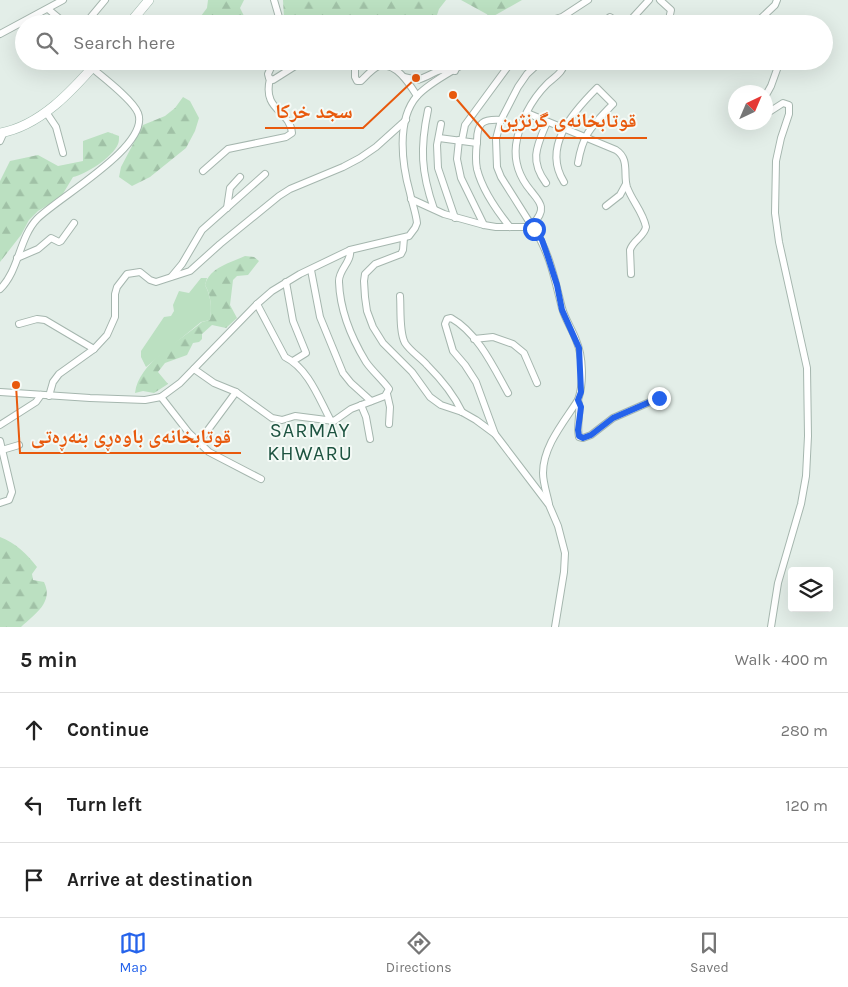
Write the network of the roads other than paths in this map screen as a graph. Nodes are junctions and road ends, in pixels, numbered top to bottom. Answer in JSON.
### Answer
{"nodes":[{"id":1,"x":63,"y":0,"type":"edge"},
{"id":2,"x":105,"y":0,"type":"edge"},
{"id":3,"x":149,"y":0,"type":"edge"},
{"id":4,"x":274,"y":0,"type":"edge"},
{"id":5,"x":588,"y":0,"type":"edge"},
{"id":6,"x":649,"y":0,"type":"edge"},
{"id":7,"x":660,"y":0,"type":"edge"},
{"id":8,"x":777,"y":0,"type":"edge"},
{"id":9,"x":48,"y":9,"type":"junction"},
{"id":10,"x":36,"y":15,"type":"edge"},
{"id":11,"x":55,"y":15,"type":"edge"},
{"id":12,"x":92,"y":15,"type":"edge"},
{"id":13,"x":136,"y":15,"type":"edge"},
{"id":14,"x":278,"y":15,"type":"edge"},
{"id":15,"x":568,"y":15,"type":"edge"},
{"id":16,"x":635,"y":15,"type":"edge"},
{"id":17,"x":670,"y":15,"type":"edge"},
{"id":18,"x":764,"y":15,"type":"edge"},
{"id":19,"x":15,"y":26,"type":"edge"},
{"id":20,"x":0,"y":34,"type":"edge"},
{"id":21,"x":90,"y":70,"type":"edge"},
{"id":22,"x":100,"y":70,"type":"edge"},
{"id":23,"x":270,"y":70,"type":"edge"},
{"id":24,"x":289,"y":70,"type":"edge"},
{"id":25,"x":355,"y":70,"type":"edge"},
{"id":26,"x":375,"y":70,"type":"edge"},
{"id":27,"x":392,"y":70,"type":"edge"},
{"id":28,"x":439,"y":70,"type":"edge"},
{"id":29,"x":454,"y":70,"type":"edge"},
{"id":30,"x":505,"y":70,"type":"edge"},
{"id":31,"x":531,"y":70,"type":"edge"},
{"id":32,"x":559,"y":70,"type":"edge"},
{"id":33,"x":777,"y":70,"type":"edge"},
{"id":34,"x":403,"y":77,"type":"junction"},
{"id":35,"x":270,"y":78,"type":"junction"},
{"id":36,"x":771,"y":85,"type":"edge"},
{"id":37,"x":418,"y":96,"type":"junction"},
{"id":38,"x":773,"y":109,"type":"edge"},
{"id":39,"x":428,"y":110,"type":"dead end"},
{"id":40,"x":46,"y":112,"type":"junction"},
{"id":41,"x":527,"y":113,"type":"junction"},
{"id":42,"x":406,"y":120,"type":"junction"},
{"id":43,"x":501,"y":120,"type":"junction"},
{"id":44,"x":547,"y":122,"type":"junction"},
{"id":45,"x":440,"y":124,"type":"dead end"},
{"id":46,"x":565,"y":129,"type":"junction"},
{"id":47,"x":1,"y":135,"type":"edge"},
{"id":48,"x":584,"y":137,"type":"junction"},
{"id":49,"x":438,"y":138,"type":"junction"},
{"id":50,"x":460,"y":140,"type":"junction"},
{"id":51,"x":476,"y":143,"type":"junction"},
{"id":52,"x":63,"y":153,"type":"dead end"},
{"id":53,"x":578,"y":163,"type":"dead end"},
{"id":54,"x":203,"y":171,"type":"dead end"},
{"id":55,"x":265,"y":174,"type":"dead end"},
{"id":56,"x":240,"y":177,"type":"dead end"},
{"id":57,"x":564,"y":182,"type":"dead end"},
{"id":58,"x":546,"y":184,"type":"dead end"},
{"id":59,"x":626,"y":184,"type":"junction"},
{"id":60,"x":411,"y":199,"type":"junction"},
{"id":61,"x":606,"y":206,"type":"dead end"},
{"id":62,"x":227,"y":208,"type":"junction"},
{"id":63,"x":434,"y":209,"type":"junction"},
{"id":64,"x":455,"y":218,"type":"junction"},
{"id":65,"x":74,"y":223,"type":"dead end"},
{"id":66,"x":484,"y":225,"type":"junction"},
{"id":67,"x":531,"y":226,"type":"junction"},
{"id":68,"x":510,"y":227,"type":"junction"},
{"id":69,"x":404,"y":238,"type":"junction"},
{"id":70,"x":350,"y":250,"type":"junction"},
{"id":71,"x":17,"y":258,"type":"junction"},
{"id":72,"x":311,"y":270,"type":"junction"},
{"id":73,"x":631,"y":274,"type":"dead end"},
{"id":74,"x":169,"y":278,"type":"junction"},
{"id":75,"x":286,"y":282,"type":"junction"},
{"id":76,"x":0,"y":289,"type":"edge"},
{"id":77,"x":400,"y":296,"type":"dead end"},
{"id":78,"x":257,"y":304,"type":"junction"},
{"id":79,"x":19,"y":324,"type":"dead end"},
{"id":80,"x":474,"y":339,"type":"junction"},
{"id":81,"x":94,"y":350,"type":"junction"},
{"id":82,"x":294,"y":362,"type":"junction"},
{"id":83,"x":194,"y":369,"type":"junction"},
{"id":84,"x":538,"y":384,"type":"dead end"},
{"id":85,"x":0,"y":392,"type":"edge"},
{"id":86,"x":236,"y":392,"type":"junction"},
{"id":87,"x":387,"y":394,"type":"junction"},
{"id":88,"x":508,"y":394,"type":"dead end"},
{"id":89,"x":41,"y":395,"type":"junction"},
{"id":90,"x":49,"y":396,"type":"junction"},
{"id":91,"x":161,"y":397,"type":"junction"},
{"id":92,"x":659,"y":398,"type":"dead end"},
{"id":93,"x":578,"y":400,"type":"junction"},
{"id":94,"x":370,"y":401,"type":"junction"},
{"id":95,"x":361,"y":406,"type":"junction"},
{"id":96,"x":462,"y":412,"type":"junction"},
{"id":97,"x":331,"y":421,"type":"junction"},
{"id":98,"x":389,"y":424,"type":"dead end"},
{"id":99,"x":0,"y":425,"type":"edge"},
{"id":100,"x":495,"y":434,"type":"junction"},
{"id":101,"x":370,"y":439,"type":"dead end"},
{"id":102,"x":0,"y":441,"type":"edge"},
{"id":103,"x":199,"y":442,"type":"junction"},
{"id":104,"x":19,"y":445,"type":"dead end"},
{"id":105,"x":2,"y":450,"type":"junction"},
{"id":106,"x":261,"y":479,"type":"dead end"},
{"id":107,"x":0,"y":503,"type":"edge"},
{"id":108,"x":549,"y":505,"type":"junction"},
{"id":109,"x":555,"y":627,"type":"edge"},
{"id":110,"x":770,"y":627,"type":"edge"}],
"edges":[{"from":1,"to":9,"type":"street"},
{"from":2,"to":12,"type":"street"},
{"from":3,"to":13,"type":"street"},
{"from":4,"to":14,"type":"street"},
{"from":5,"to":15,"type":"street"},
{"from":6,"to":16,"type":"street"},
{"from":7,"to":17,"type":"street"},
{"from":8,"to":18,"type":"street"},
{"from":9,"to":10,"type":"street"},
{"from":9,"to":11,"type":"street"},
{"from":19,"to":20,"type":"street"},
{"from":21,"to":40,"type":"street"},
{"from":22,"to":71,"type":"street"},
{"from":23,"to":35,"type":"street"},
{"from":24,"to":35,"type":"street"},
{"from":25,"to":26,"type":"street"},
{"from":27,"to":34,"type":"street"},
{"from":28,"to":34,"type":"street"},
{"from":29,"to":37,"type":"street"},
{"from":30,"to":50,"type":"street"},
{"from":31,"to":43,"type":"street"},
{"from":32,"to":41,"type":"street"},
{"from":33,"to":36,"type":"street"},
{"from":34,"to":37,"type":"street"},
{"from":35,"to":54,"type":"street"},
{"from":37,"to":42,"type":"street"},
{"from":38,"to":110,"type":"street"},
{"from":39,"to":63,"type":"street"},
{"from":40,"to":47,"type":"street"},
{"from":40,"to":52,"type":"street"},
{"from":41,"to":44,"type":"street"},
{"from":41,"to":67,"type":"street"},
{"from":42,"to":60,"type":"street"},
{"from":42,"to":74,"type":"street"},
{"from":43,"to":51,"type":"street"},
{"from":43,"to":67,"type":"street"},
{"from":44,"to":46,"type":"street"},
{"from":44,"to":58,"type":"street"},
{"from":45,"to":49,"type":"street"},
{"from":46,"to":48,"type":"street"},
{"from":46,"to":48,"type":"street"},
{"from":46,"to":57,"type":"street"},
{"from":48,"to":53,"type":"street"},
{"from":48,"to":59,"type":"street"},
{"from":49,"to":50,"type":"street"},
{"from":49,"to":64,"type":"street"},
{"from":50,"to":51,"type":"street"},
{"from":50,"to":66,"type":"street"},
{"from":51,"to":68,"type":"street"},
{"from":55,"to":62,"type":"street"},
{"from":56,"to":62,"type":"street"},
{"from":59,"to":61,"type":"street"},
{"from":59,"to":73,"type":"street"},
{"from":60,"to":63,"type":"street"},
{"from":60,"to":69,"type":"street"},
{"from":62,"to":74,"type":"street"},
{"from":63,"to":64,"type":"street"},
{"from":64,"to":66,"type":"street"},
{"from":65,"to":71,"type":"street"},
{"from":66,"to":68,"type":"street"},
{"from":67,"to":68,"type":"street"},
{"from":67,"to":93,"type":"street"},
{"from":69,"to":70,"type":"street"},
{"from":69,"to":96,"type":"street"},
{"from":70,"to":72,"type":"street"},
{"from":70,"to":87,"type":"street"},
{"from":71,"to":76,"type":"street"},
{"from":72,"to":75,"type":"street"},
{"from":72,"to":94,"type":"street"},
{"from":74,"to":81,"type":"street"},
{"from":75,"to":78,"type":"street"},
{"from":75,"to":82,"type":"street"},
{"from":77,"to":96,"type":"street"},
{"from":78,"to":82,"type":"street"},
{"from":78,"to":83,"type":"street"},
{"from":79,"to":81,"type":"street"},
{"from":80,"to":84,"type":"street"},
{"from":80,"to":88,"type":"street"},
{"from":80,"to":100,"type":"street"},
{"from":81,"to":90,"type":"street"},
{"from":82,"to":97,"type":"street"},
{"from":83,"to":86,"type":"street"},
{"from":83,"to":91,"type":"street"},
{"from":85,"to":89,"type":"street"},
{"from":86,"to":97,"type":"street"},
{"from":86,"to":103,"type":"street"},
{"from":87,"to":94,"type":"street"},
{"from":87,"to":98,"type":"street"},
{"from":89,"to":90,"type":"street"},
{"from":89,"to":99,"type":"street"},
{"from":90,"to":91,"type":"street"},
{"from":91,"to":103,"type":"street"},
{"from":92,"to":93,"type":"street"},
{"from":93,"to":108,"type":"street"},
{"from":94,"to":95,"type":"street"},
{"from":95,"to":97,"type":"street"},
{"from":95,"to":101,"type":"street"},
{"from":96,"to":100,"type":"street"},
{"from":100,"to":108,"type":"street"},
{"from":102,"to":105,"type":"street"},
{"from":103,"to":106,"type":"street"},
{"from":104,"to":105,"type":"street"},
{"from":105,"to":107,"type":"street"},
{"from":108,"to":109,"type":"street"}]}
